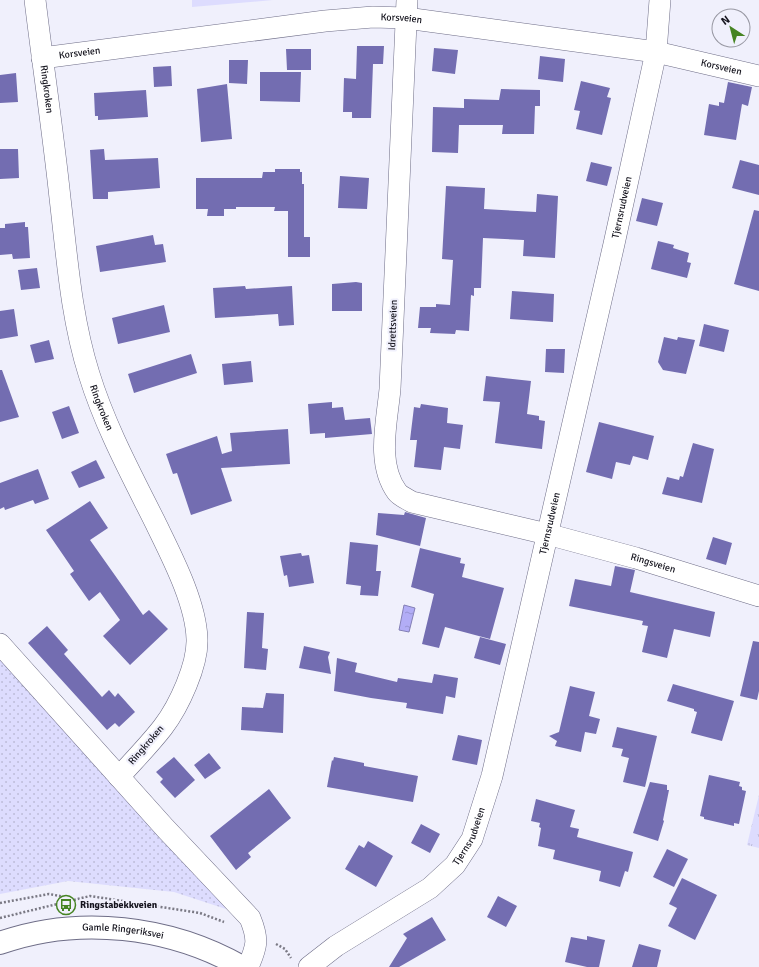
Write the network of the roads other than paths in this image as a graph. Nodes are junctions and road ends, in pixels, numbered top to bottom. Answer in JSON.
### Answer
{"nodes":[{"id":1,"x":35,"y":0,"type":"edge"},
{"id":2,"x":660,"y":0,"type":"edge"},
{"id":3,"x":406,"y":9,"type":"edge"},
{"id":4,"x":656,"y":52,"type":"junction"},
{"id":5,"x":42,"y":58,"type":"junction"},
{"id":6,"x":759,"y":76,"type":"edge"},
{"id":7,"x":546,"y":534,"type":"junction"},
{"id":8,"x":759,"y":596,"type":"edge"},
{"id":9,"x":0,"y":644,"type":"edge"},
{"id":10,"x":119,"y":777,"type":"junction"},
{"id":11,"x":0,"y":942,"type":"edge"},
{"id":12,"x":301,"y":964,"type":"edge"},
{"id":13,"x":242,"y":967,"type":"edge"},
{"id":14,"x":248,"y":967,"type":"edge"}],
"edges":[{"from":1,"to":5,"type":"street","name":"Ringkroken"},
{"from":2,"to":4,"type":"street","name":"Tjernsrudveien"},
{"from":3,"to":4,"type":"street","name":"Korsveien"},
{"from":3,"to":5,"type":"street","name":"Korsveien"},
{"from":3,"to":7,"type":"street","name":"Idrettsveien"},
{"from":4,"to":6,"type":"street","name":"Korsveien"},
{"from":4,"to":7,"type":"street","name":"Tjernsrudveien"},
{"from":5,"to":10,"type":"street","name":"Ringkroken"},
{"from":7,"to":8,"type":"street","name":"Ringsveien"},
{"from":7,"to":12,"type":"street","name":"Tjernsrudveien"},
{"from":9,"to":10,"type":"street"},
{"from":10,"to":14,"type":"street"},
{"from":11,"to":13,"type":"main road","name":"Gamle Ringeriksvei"}]}
